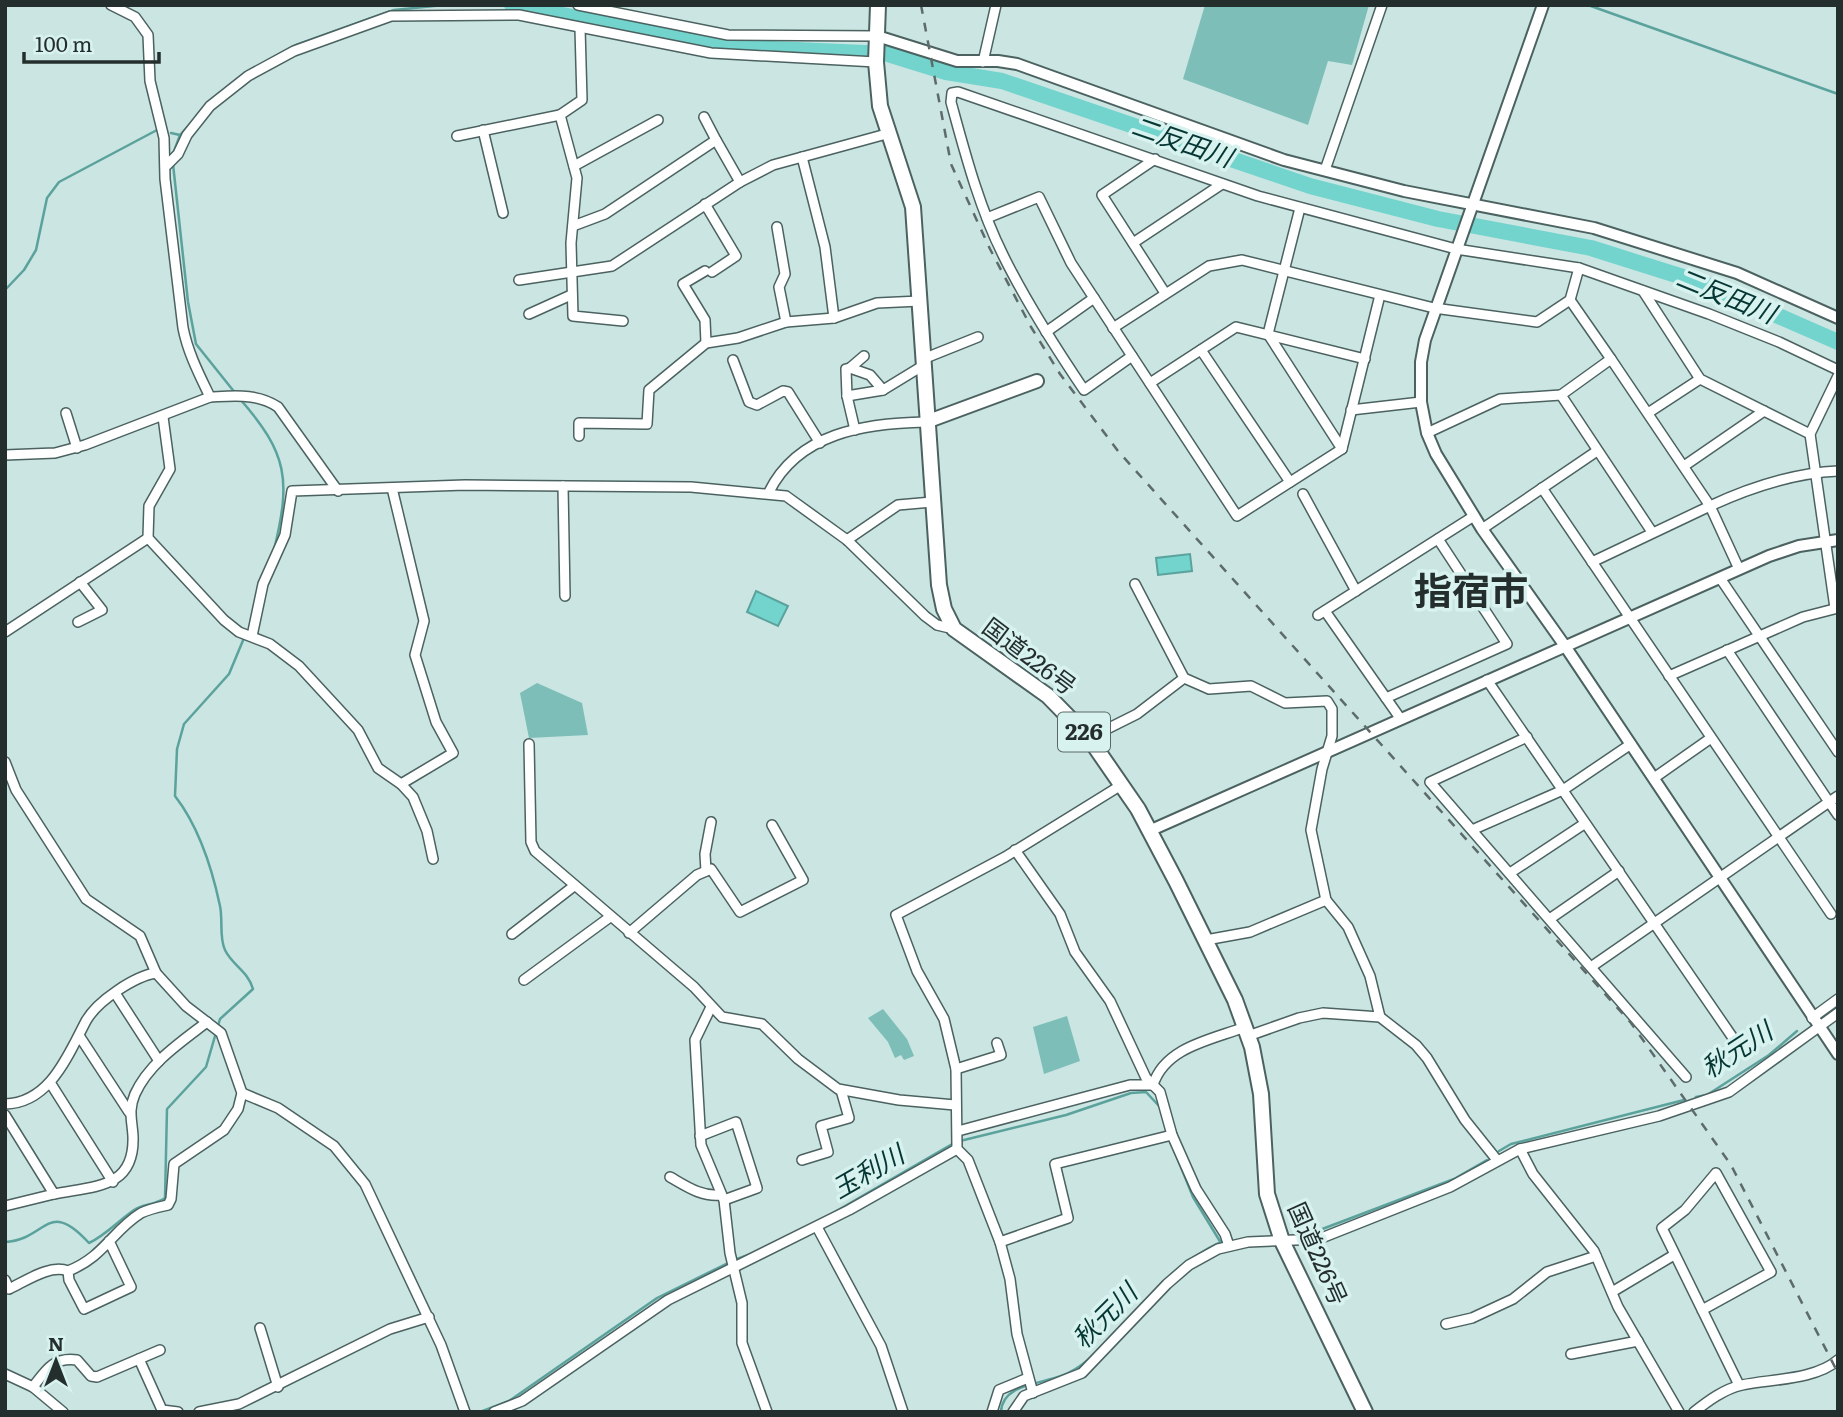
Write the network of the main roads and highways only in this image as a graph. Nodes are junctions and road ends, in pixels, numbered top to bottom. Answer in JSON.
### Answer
{"nodes":[{"id":1,"x":878,"y":5,"type":"edge"},
{"id":2,"x":1037,"y":381,"type":"dead end"},
{"id":3,"x":926,"y":422,"type":"junction"},
{"id":4,"x":1365,"y":1412,"type":"edge"}],
"edges":[{"from":1,"to":3,"type":"highway","name":"国道226号"},
{"from":2,"to":3,"type":"main road"},
{"from":3,"to":4,"type":"highway","name":"国道226号","number":"226"}]}
